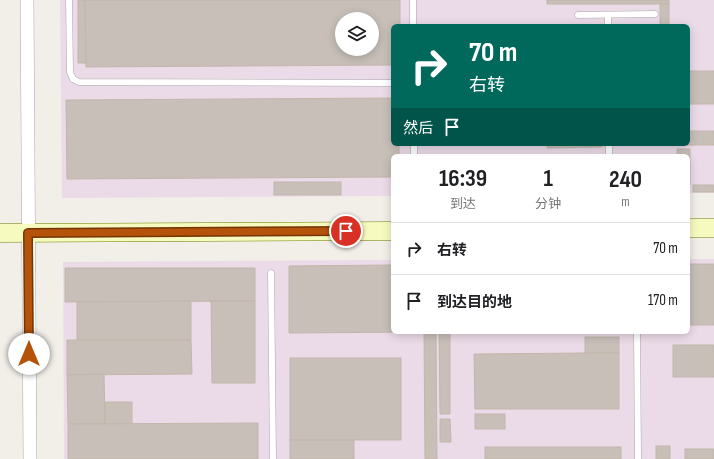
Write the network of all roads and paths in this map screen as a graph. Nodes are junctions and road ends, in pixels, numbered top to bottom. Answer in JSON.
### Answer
{"nodes":[{"id":1,"x":27,"y":0,"type":"edge"},
{"id":2,"x":69,"y":0,"type":"edge"},
{"id":3,"x":413,"y":0,"type":"edge"},
{"id":4,"x":655,"y":14,"type":"dead end"},
{"id":5,"x":578,"y":15,"type":"dead end"},
{"id":6,"x":608,"y":15,"type":"junction"},
{"id":7,"x":413,"y":24,"type":"edge"},
{"id":8,"x":608,"y":24,"type":"edge"},
{"id":9,"x":391,"y":83,"type":"edge"},
{"id":10,"x":690,"y":228,"type":"edge"},
{"id":11,"x":714,"y":228,"type":"edge"},
{"id":12,"x":391,"y":230,"type":"edge"},
{"id":13,"x":0,"y":233,"type":"edge"},
{"id":14,"x":28,"y":233,"type":"junction"},
{"id":15,"x":271,"y":273,"type":"dead end"},
{"id":16,"x":638,"y":334,"type":"edge"},
{"id":17,"x":30,"y":459,"type":"edge"},
{"id":18,"x":273,"y":459,"type":"edge"},
{"id":19,"x":638,"y":459,"type":"edge"}],
"edges":[{"from":1,"to":14,"type":"street"},
{"from":2,"to":9,"type":"lane"},
{"from":3,"to":7,"type":"lane"},
{"from":4,"to":6,"type":"lane"},
{"from":5,"to":6,"type":"lane"},
{"from":6,"to":8,"type":"lane"},
{"from":10,"to":11,"type":"street"},
{"from":12,"to":14,"type":"street"},
{"from":13,"to":14,"type":"street"},
{"from":14,"to":17,"type":"street"},
{"from":15,"to":18,"type":"lane"},
{"from":16,"to":19,"type":"lane"}]}
